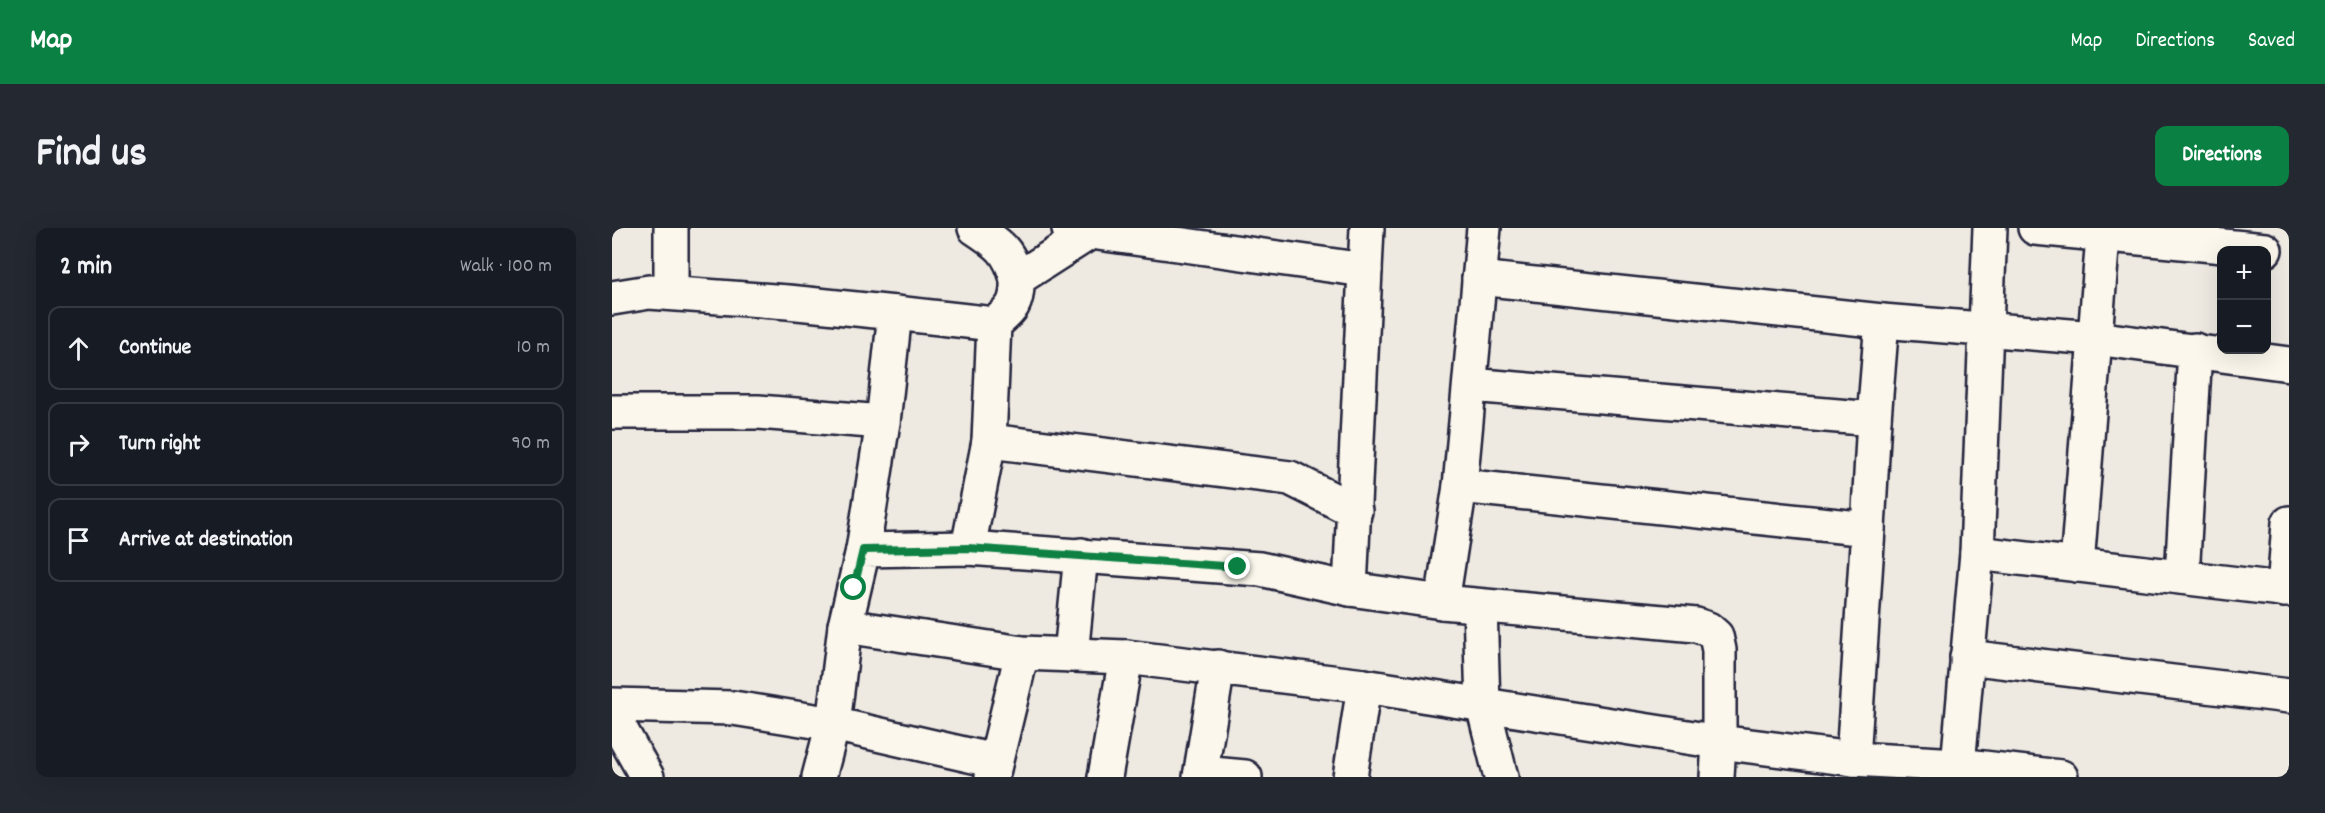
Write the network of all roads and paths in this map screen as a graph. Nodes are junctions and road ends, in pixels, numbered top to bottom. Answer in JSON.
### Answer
{"nodes":[{"id":1,"x":671,"y":228,"type":"edge"},
{"id":2,"x":975,"y":228,"type":"edge"},
{"id":3,"x":1058,"y":228,"type":"edge"},
{"id":4,"x":1367,"y":228,"type":"edge"},
{"id":5,"x":1484,"y":228,"type":"edge"},
{"id":6,"x":1990,"y":228,"type":"edge"},
{"id":7,"x":2035,"y":228,"type":"edge"},
{"id":8,"x":1092,"y":231,"type":"junction"},
{"id":9,"x":2103,"y":236,"type":"junction"},
{"id":10,"x":2217,"y":246,"type":"edge"},
{"id":11,"x":2271,"y":251,"type":"edge"},
{"id":12,"x":2289,"y":253,"type":"edge"},
{"id":13,"x":1365,"y":270,"type":"junction"},
{"id":14,"x":1479,"y":278,"type":"junction"},
{"id":15,"x":1017,"y":279,"type":"junction"},
{"id":16,"x":671,"y":293,"type":"junction"},
{"id":17,"x":612,"y":297,"type":"edge"},
{"id":18,"x":895,"y":313,"type":"junction"},
{"id":19,"x":1882,"y":321,"type":"junction"},
{"id":20,"x":994,"y":324,"type":"junction"},
{"id":21,"x":1986,"y":329,"type":"junction"},
{"id":22,"x":2095,"y":338,"type":"junction"},
{"id":23,"x":2195,"y":350,"type":"junction"},
{"id":24,"x":2289,"y":364,"type":"edge"},
{"id":25,"x":1470,"y":385,"type":"junction"},
{"id":26,"x":612,"y":412,"type":"edge"},
{"id":27,"x":1874,"y":419,"type":"junction"},
{"id":28,"x":884,"y":422,"type":"junction"},
{"id":29,"x":989,"y":441,"type":"junction"},
{"id":30,"x":1460,"y":486,"type":"junction"},
{"id":31,"x":1355,"y":511,"type":"junction"},
{"id":32,"x":2289,"y":523,"type":"edge"},
{"id":33,"x":1868,"y":529,"type":"junction"},
{"id":34,"x":968,"y":548,"type":"junction"},
{"id":35,"x":863,"y":550,"type":"junction"},
{"id":36,"x":1977,"y":553,"type":"junction"},
{"id":37,"x":1080,"y":555,"type":"junction"},
{"id":38,"x":2077,"y":565,"type":"junction"},
{"id":39,"x":2182,"y":577,"type":"junction"},
{"id":40,"x":1350,"y":589,"type":"junction"},
{"id":41,"x":2287,"y":590,"type":"edge"},
{"id":42,"x":1442,"y":602,"type":"junction"},
{"id":43,"x":1480,"y":606,"type":"junction"},
{"id":44,"x":845,"y":626,"type":"junction"},
{"id":45,"x":1022,"y":652,"type":"junction"},
{"id":46,"x":1071,"y":655,"type":"junction"},
{"id":47,"x":1126,"y":657,"type":"junction"},
{"id":48,"x":1967,"y":657,"type":"junction"},
{"id":49,"x":1218,"y":667,"type":"junction"},
{"id":50,"x":1364,"y":686,"type":"junction"},
{"id":51,"x":2289,"y":696,"type":"edge"},
{"id":52,"x":612,"y":705,"type":"edge"},
{"id":53,"x":1483,"y":705,"type":"junction"},
{"id":54,"x":612,"y":714,"type":"edge"},
{"id":55,"x":833,"y":724,"type":"junction"},
{"id":56,"x":1719,"y":742,"type":"junction"},
{"id":57,"x":1853,"y":759,"type":"junction"},
{"id":58,"x":994,"y":769,"type":"edge"},
{"id":59,"x":1958,"y":771,"type":"edge"},
{"id":60,"x":1200,"y":775,"type":"edge"},
{"id":61,"x":647,"y":777,"type":"edge"},
{"id":62,"x":819,"y":777,"type":"edge"},
{"id":63,"x":1105,"y":777,"type":"edge"},
{"id":64,"x":1245,"y":777,"type":"edge"},
{"id":65,"x":1350,"y":777,"type":"edge"},
{"id":66,"x":1501,"y":777,"type":"edge"},
{"id":67,"x":1717,"y":777,"type":"edge"},
{"id":68,"x":2061,"y":777,"type":"edge"}],
"edges":[{"from":1,"to":16,"type":"street"},
{"from":2,"to":15,"type":"street"},
{"from":3,"to":8,"type":"street"},
{"from":4,"to":13,"type":"street"},
{"from":5,"to":14,"type":"street"},
{"from":6,"to":21,"type":"street"},
{"from":7,"to":9,"type":"street"},
{"from":8,"to":13,"type":"street"},
{"from":8,"to":15,"type":"street"},
{"from":9,"to":10,"type":"street"},
{"from":9,"to":22,"type":"street"},
{"from":11,"to":12,"type":"street"},
{"from":13,"to":31,"type":"street"},
{"from":14,"to":19,"type":"street"},
{"from":14,"to":25,"type":"street"},
{"from":15,"to":20,"type":"street"},
{"from":16,"to":17,"type":"street"},
{"from":16,"to":18,"type":"street"},
{"from":18,"to":20,"type":"street"},
{"from":18,"to":28,"type":"street"},
{"from":19,"to":21,"type":"street"},
{"from":19,"to":27,"type":"street"},
{"from":20,"to":29,"type":"street"},
{"from":21,"to":22,"type":"street"},
{"from":21,"to":36,"type":"street"},
{"from":22,"to":23,"type":"street"},
{"from":22,"to":38,"type":"street"},
{"from":23,"to":24,"type":"street"},
{"from":23,"to":39,"type":"street"},
{"from":25,"to":27,"type":"street"},
{"from":25,"to":30,"type":"street"},
{"from":26,"to":28,"type":"street"},
{"from":27,"to":33,"type":"street"},
{"from":28,"to":35,"type":"street"},
{"from":29,"to":31,"type":"street"},
{"from":29,"to":34,"type":"street"},
{"from":30,"to":33,"type":"street"},
{"from":30,"to":42,"type":"street"},
{"from":31,"to":40,"type":"street"},
{"from":32,"to":41,"type":"street"},
{"from":33,"to":57,"type":"street"},
{"from":34,"to":35,"type":"street"},
{"from":34,"to":37,"type":"street"},
{"from":35,"to":44,"type":"street"},
{"from":36,"to":38,"type":"street"},
{"from":36,"to":48,"type":"street"},
{"from":37,"to":40,"type":"street"},
{"from":37,"to":46,"type":"street"},
{"from":38,"to":39,"type":"street"},
{"from":39,"to":41,"type":"street"},
{"from":40,"to":42,"type":"street"},
{"from":42,"to":43,"type":"street"},
{"from":43,"to":53,"type":"street"},
{"from":43,"to":56,"type":"street"},
{"from":44,"to":45,"type":"street"},
{"from":44,"to":55,"type":"street"},
{"from":45,"to":46,"type":"street"},
{"from":45,"to":58,"type":"street"},
{"from":46,"to":47,"type":"street"},
{"from":47,"to":49,"type":"street"},
{"from":47,"to":63,"type":"street"},
{"from":48,"to":51,"type":"street"},
{"from":48,"to":59,"type":"street"},
{"from":49,"to":50,"type":"street"},
{"from":49,"to":60,"type":"street"},
{"from":50,"to":53,"type":"street"},
{"from":50,"to":65,"type":"street"},
{"from":52,"to":55,"type":"street"},
{"from":53,"to":56,"type":"street"},
{"from":53,"to":66,"type":"street"},
{"from":54,"to":61,"type":"street"},
{"from":55,"to":58,"type":"street"},
{"from":55,"to":62,"type":"street"},
{"from":56,"to":57,"type":"street"},
{"from":56,"to":67,"type":"street"},
{"from":57,"to":59,"type":"street"},
{"from":59,"to":68,"type":"street"},
{"from":60,"to":64,"type":"street"}]}
